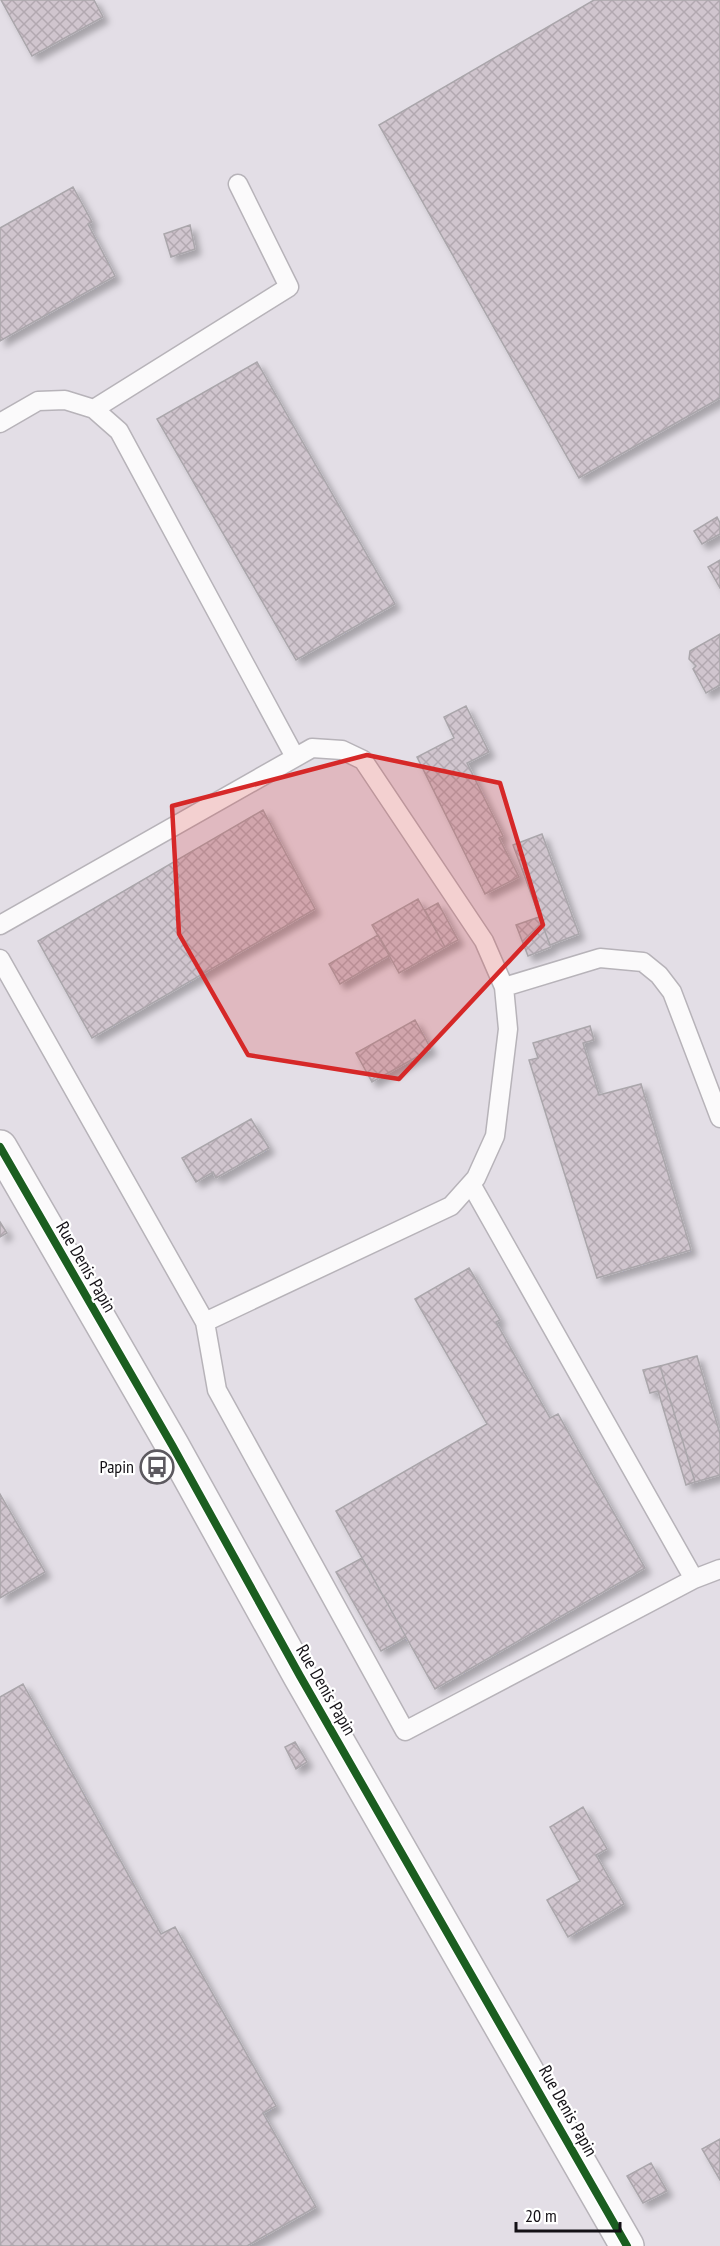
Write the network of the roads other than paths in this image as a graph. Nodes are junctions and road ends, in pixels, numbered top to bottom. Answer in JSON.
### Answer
{"nodes":[{"id":1,"x":238,"y":184,"type":"dead end"},
{"id":2,"x":94,"y":409,"type":"junction"},
{"id":3,"x":0,"y":423,"type":"edge"},
{"id":4,"x":295,"y":757,"type":"junction"},
{"id":5,"x":0,"y":925,"type":"edge"},
{"id":6,"x":0,"y":959,"type":"edge"},
{"id":7,"x":504,"y":987,"type":"junction"},
{"id":8,"x":720,"y":1118,"type":"edge"},
{"id":9,"x":0,"y":1147,"type":"edge"},
{"id":10,"x":471,"y":1184,"type":"junction"},
{"id":11,"x":205,"y":1322,"type":"junction"},
{"id":12,"x":720,"y":1569,"type":"edge"},
{"id":13,"x":694,"y":1579,"type":"junction"},
{"id":14,"x":627,"y":2246,"type":"edge"}],
"edges":[{"from":1,"to":2,"type":"lane"},
{"from":2,"to":3,"type":"lane"},
{"from":2,"to":4,"type":"lane"},
{"from":4,"to":5,"type":"lane"},
{"from":4,"to":7,"type":"lane"},
{"from":6,"to":11,"type":"lane"},
{"from":7,"to":8,"type":"lane"},
{"from":7,"to":10,"type":"lane"},
{"from":9,"to":14,"type":"street","name":"Rue Denis Papin"},
{"from":10,"to":11,"type":"lane"},
{"from":10,"to":13,"type":"lane"},
{"from":11,"to":13,"type":"lane"},
{"from":12,"to":13,"type":"lane"}]}
